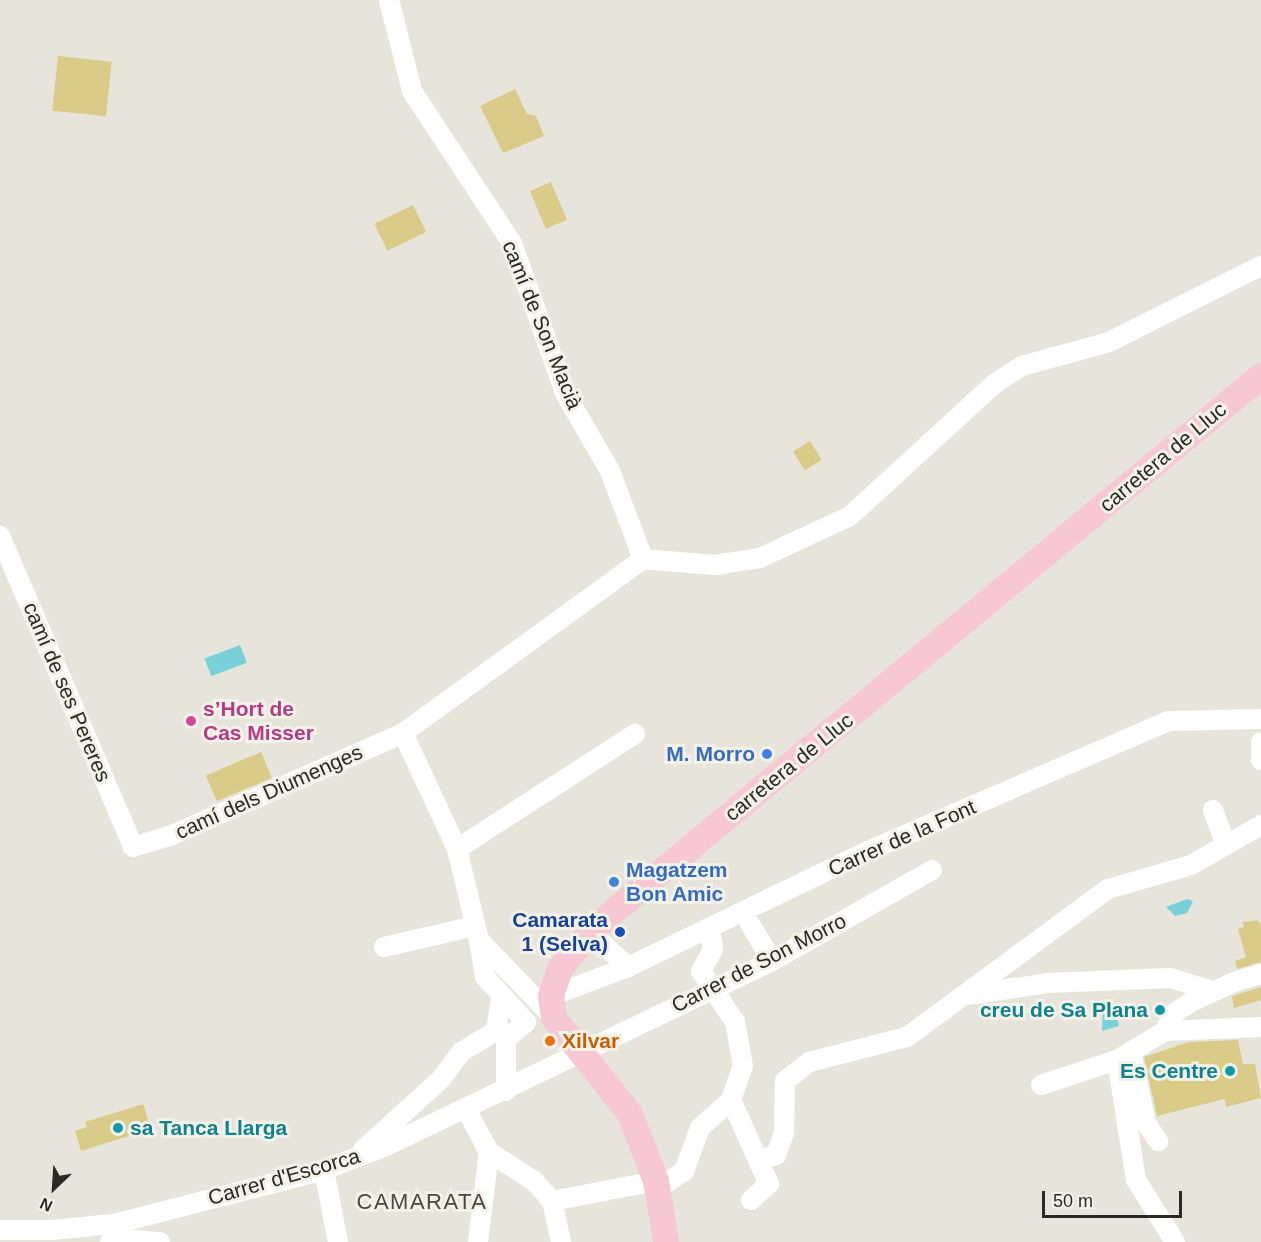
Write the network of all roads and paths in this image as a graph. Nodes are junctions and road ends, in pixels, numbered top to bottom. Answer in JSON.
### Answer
{"nodes":[{"id":1,"x":389,"y":0,"type":"edge"},
{"id":2,"x":1261,"y":266,"type":"edge"},
{"id":3,"x":1261,"y":376,"type":"edge"},
{"id":4,"x":0,"y":536,"type":"edge"},
{"id":5,"x":643,"y":559,"type":"junction"},
{"id":6,"x":1261,"y":720,"type":"edge"},
{"id":7,"x":403,"y":733,"type":"junction"},
{"id":8,"x":635,"y":734,"type":"dead end"},
{"id":9,"x":1261,"y":742,"type":"edge"},
{"id":10,"x":1261,"y":760,"type":"edge"},
{"id":11,"x":1213,"y":810,"type":"dead end"},
{"id":12,"x":1261,"y":825,"type":"edge"},
{"id":13,"x":1226,"y":845,"type":"junction"},
{"id":14,"x":133,"y":847,"type":"joint"},
{"id":15,"x":457,"y":849,"type":"junction"},
{"id":16,"x":932,"y":870,"type":"dead end"},
{"id":17,"x":750,"y":924,"type":"dead end"},
{"id":18,"x":710,"y":930,"type":"junction"},
{"id":19,"x":590,"y":932,"type":"junction"},
{"id":20,"x":476,"y":933,"type":"junction"},
{"id":21,"x":384,"y":947,"type":"dead end"},
{"id":22,"x":772,"y":961,"type":"junction"},
{"id":23,"x":628,"y":967,"type":"junction"},
{"id":24,"x":1261,"y":974,"type":"edge"},
{"id":25,"x":715,"y":988,"type":"junction"},
{"id":26,"x":1213,"y":991,"type":"junction"},
{"id":27,"x":502,"y":995,"type":"junction"},
{"id":28,"x":963,"y":996,"type":"junction"},
{"id":29,"x":553,"y":1007,"type":"junction"},
{"id":30,"x":1261,"y":1027,"type":"edge"},
{"id":31,"x":1165,"y":1031,"type":"junction"},
{"id":32,"x":583,"y":1050,"type":"junction"},
{"id":33,"x":1124,"y":1056,"type":"junction"},
{"id":34,"x":1041,"y":1085,"type":"dead end"},
{"id":35,"x":506,"y":1091,"type":"junction"},
{"id":36,"x":731,"y":1100,"type":"junction"},
{"id":37,"x":466,"y":1109,"type":"junction"},
{"id":38,"x":1158,"y":1140,"type":"dead end"},
{"id":39,"x":489,"y":1152,"type":"junction"},
{"id":40,"x":352,"y":1158,"type":"junction"},
{"id":41,"x":758,"y":1160,"type":"junction"},
{"id":42,"x":324,"y":1170,"type":"junction"},
{"id":43,"x":657,"y":1185,"type":"junction"},
{"id":44,"x":751,"y":1200,"type":"dead end"},
{"id":45,"x":552,"y":1201,"type":"junction"},
{"id":46,"x":0,"y":1230,"type":"edge"},
{"id":47,"x":52,"y":1230,"type":"junction"},
{"id":48,"x":70,"y":1242,"type":"edge"},
{"id":49,"x":110,"y":1242,"type":"edge"},
{"id":50,"x":160,"y":1242,"type":"edge"},
{"id":51,"x":338,"y":1242,"type":"edge"},
{"id":52,"x":478,"y":1242,"type":"edge"},
{"id":53,"x":561,"y":1242,"type":"edge"},
{"id":54,"x":666,"y":1242,"type":"edge"},
{"id":55,"x":1175,"y":1242,"type":"edge"}],
"edges":[{"from":1,"to":5,"type":"street","name":"camí de Son Macià"},
{"from":2,"to":5,"type":"street"},
{"from":3,"to":19,"type":"main road","name":"carretera de Lluc"},
{"from":4,"to":14,"type":"street","name":"camí de ses Pereres"},
{"from":5,"to":7,"type":"street","name":"camí dels Diumenges"},
{"from":6,"to":18,"type":"street","name":"Carrer de la Font"},
{"from":7,"to":14,"type":"street","name":"camí dels Diumenges"},
{"from":7,"to":15,"type":"street"},
{"from":8,"to":15,"type":"street"},
{"from":9,"to":10,"type":"street"},
{"from":11,"to":13,"type":"street"},
{"from":12,"to":13,"type":"street"},
{"from":13,"to":28,"type":"street"},
{"from":15,"to":20,"type":"street"},
{"from":16,"to":22,"type":"street","name":"Carrer de Son Morro"},
{"from":17,"to":22,"type":"street"},
{"from":18,"to":23,"type":"street","name":"Carrer de la Font"},
{"from":18,"to":25,"type":"street"},
{"from":19,"to":23,"type":"street"},
{"from":19,"to":29,"type":"main road","name":"carretera de Lluc"},
{"from":20,"to":21,"type":"street"},
{"from":20,"to":27,"type":"street"},
{"from":20,"to":29,"type":"street"},
{"from":22,"to":25,"type":"street","name":"Carrer de Son Morro"},
{"from":23,"to":29,"type":"street","name":"Carrer de la Font"},
{"from":24,"to":26,"type":"street"},
{"from":25,"to":32,"type":"street","name":"Carrer de Son Morro"},
{"from":25,"to":36,"type":"street"},
{"from":26,"to":28,"type":"street"},
{"from":26,"to":31,"type":"street"},
{"from":27,"to":35,"type":"street"},
{"from":27,"to":40,"type":"street"},
{"from":28,"to":41,"type":"street"},
{"from":29,"to":32,"type":"main road"},
{"from":30,"to":31,"type":"street"},
{"from":31,"to":33,"type":"street"},
{"from":32,"to":35,"type":"street","name":"Carrer d'Escorca"},
{"from":32,"to":43,"type":"main road"},
{"from":33,"to":34,"type":"street"},
{"from":33,"to":38,"type":"street"},
{"from":33,"to":55,"type":"street"},
{"from":35,"to":37,"type":"street","name":"Carrer d'Escorca"},
{"from":36,"to":41,"type":"street"},
{"from":36,"to":43,"type":"street"},
{"from":37,"to":39,"type":"street"},
{"from":37,"to":40,"type":"street","name":"Carrer d'Escorca"},
{"from":39,"to":45,"type":"street"},
{"from":39,"to":52,"type":"street"},
{"from":40,"to":42,"type":"street","name":"Carrer d'Escorca"},
{"from":41,"to":44,"type":"street"},
{"from":42,"to":47,"type":"street","name":"Carrer d'Escorca"},
{"from":42,"to":51,"type":"street"},
{"from":43,"to":45,"type":"street"},
{"from":43,"to":54,"type":"main road"},
{"from":45,"to":53,"type":"street"},
{"from":46,"to":47,"type":"street","name":"Carrer d'Escorca"},
{"from":47,"to":48,"type":"street"},
{"from":49,"to":50,"type":"street"}]}
